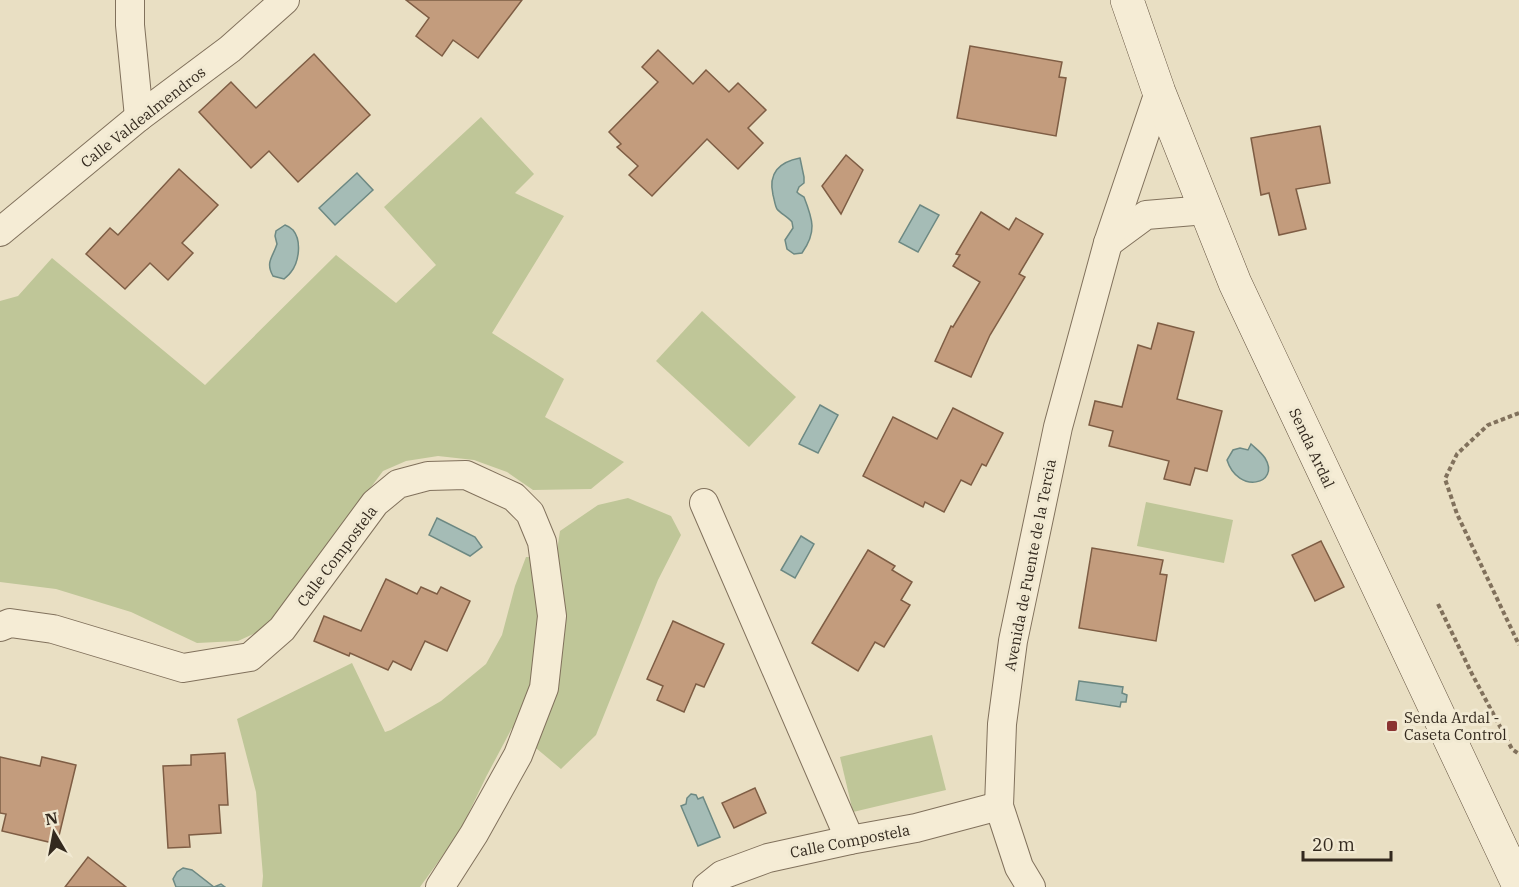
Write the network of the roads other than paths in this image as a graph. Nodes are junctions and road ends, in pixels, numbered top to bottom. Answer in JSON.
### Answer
{"nodes":[{"id":1,"x":130,"y":0,"type":"edge"},
{"id":2,"x":285,"y":0,"type":"edge"},
{"id":3,"x":1127,"y":0,"type":"edge"},
{"id":4,"x":1159,"y":92,"type":"junction"},
{"id":5,"x":139,"y":117,"type":"junction"},
{"id":6,"x":1206,"y":210,"type":"junction"},
{"id":7,"x":0,"y":232,"type":"edge"},
{"id":8,"x":1108,"y":243,"type":"junction"},
{"id":9,"x":704,"y":503,"type":"dead end"},
{"id":10,"x":0,"y":627,"type":"edge"},
{"id":11,"x":999,"y":806,"type":"junction"},
{"id":12,"x":850,"y":840,"type":"junction"},
{"id":13,"x":1519,"y":886,"type":"edge"},
{"id":14,"x":440,"y":887,"type":"edge"},
{"id":15,"x":707,"y":887,"type":"edge"},
{"id":16,"x":1031,"y":887,"type":"edge"}],
"edges":[{"from":1,"to":5,"type":"street"},
{"from":2,"to":5,"type":"street","name":"Calle Valdealmendros"},
{"from":3,"to":4,"type":"main road","name":"Senda Ardal"},
{"from":4,"to":6,"type":"main road","name":"Senda Ardal"},
{"from":4,"to":8,"type":"street","name":"Avenida de Fuente de la Tercia"},
{"from":5,"to":7,"type":"street","name":"Calle Valdealmendros"},
{"from":6,"to":8,"type":"street"},
{"from":6,"to":13,"type":"main road","name":"Senda Ardal"},
{"from":8,"to":11,"type":"street","name":"Avenida de Fuente de la Tercia"},
{"from":9,"to":12,"type":"street"},
{"from":10,"to":14,"type":"street","name":"Calle Compostela"},
{"from":11,"to":12,"type":"street","name":"Calle Compostela"},
{"from":11,"to":16,"type":"street","name":"Avenida de Fuente de la Tercia"},
{"from":12,"to":15,"type":"street","name":"Calle Compostela"}]}
